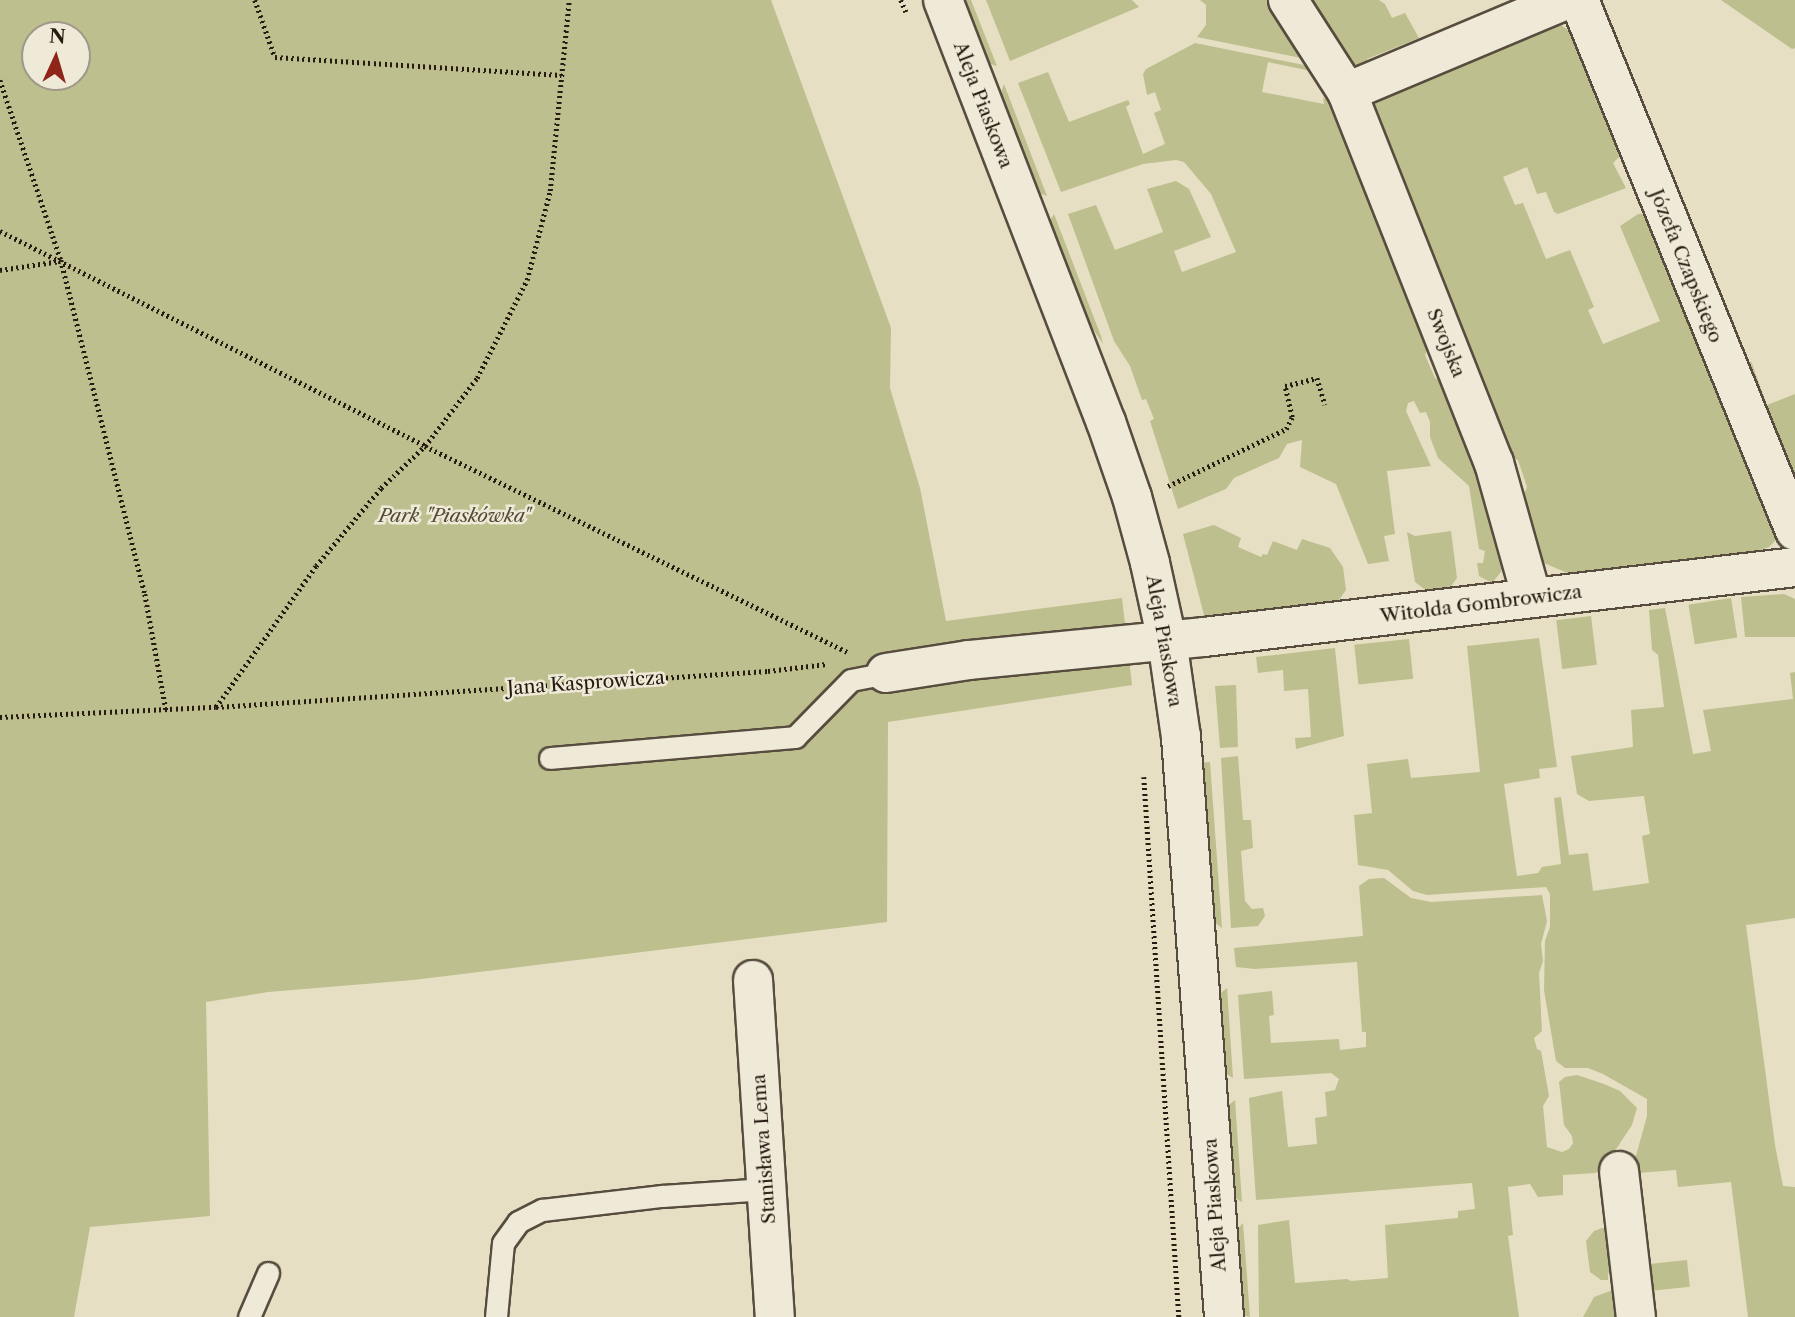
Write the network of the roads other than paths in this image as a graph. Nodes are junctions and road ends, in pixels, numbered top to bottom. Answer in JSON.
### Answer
{"nodes":[{"id":1,"x":943,"y":0,"type":"edge"},
{"id":2,"x":1288,"y":0,"type":"edge"},
{"id":3,"x":1566,"y":0,"type":"edge"},
{"id":4,"x":1579,"y":0,"type":"edge"},
{"id":5,"x":1347,"y":92,"type":"junction"},
{"id":6,"x":1795,"y":531,"type":"edge"},
{"id":7,"x":1795,"y":567,"type":"edge"},
{"id":8,"x":1532,"y":598,"type":"junction"},
{"id":9,"x":1167,"y":640,"type":"junction"},
{"id":10,"x":878,"y":668,"type":"joint"},
{"id":11,"x":550,"y":758,"type":"dead end"},
{"id":12,"x":753,"y":980,"type":"dead end"},
{"id":13,"x":1619,"y":1171,"type":"dead end"},
{"id":14,"x":766,"y":1189,"type":"junction"},
{"id":15,"x":268,"y":1273,"type":"dead end"},
{"id":16,"x":249,"y":1317,"type":"edge"},
{"id":17,"x":496,"y":1317,"type":"edge"},
{"id":18,"x":775,"y":1317,"type":"edge"},
{"id":19,"x":1224,"y":1317,"type":"edge"},
{"id":20,"x":1636,"y":1317,"type":"edge"}],
"edges":[{"from":1,"to":9,"type":"street","name":"Aleja Piaskowa"},
{"from":2,"to":5,"type":"street","name":"Swojska"},
{"from":3,"to":5,"type":"street"},
{"from":4,"to":6,"type":"street","name":"Józefa Czapskiego"},
{"from":5,"to":8,"type":"street","name":"Swojska"},
{"from":7,"to":8,"type":"street","name":"Witolda Gombrowicza"},
{"from":8,"to":9,"type":"street","name":"Witolda Gombrowicza"},
{"from":9,"to":10,"type":"street"},
{"from":9,"to":19,"type":"street","name":"Aleja Piaskowa"},
{"from":10,"to":11,"type":"lane"},
{"from":12,"to":14,"type":"street","name":"Stanisława Lema"},
{"from":13,"to":20,"type":"street"},
{"from":14,"to":17,"type":"lane"},
{"from":14,"to":18,"type":"street","name":"Stanisława Lema"},
{"from":15,"to":16,"type":"lane"}]}
